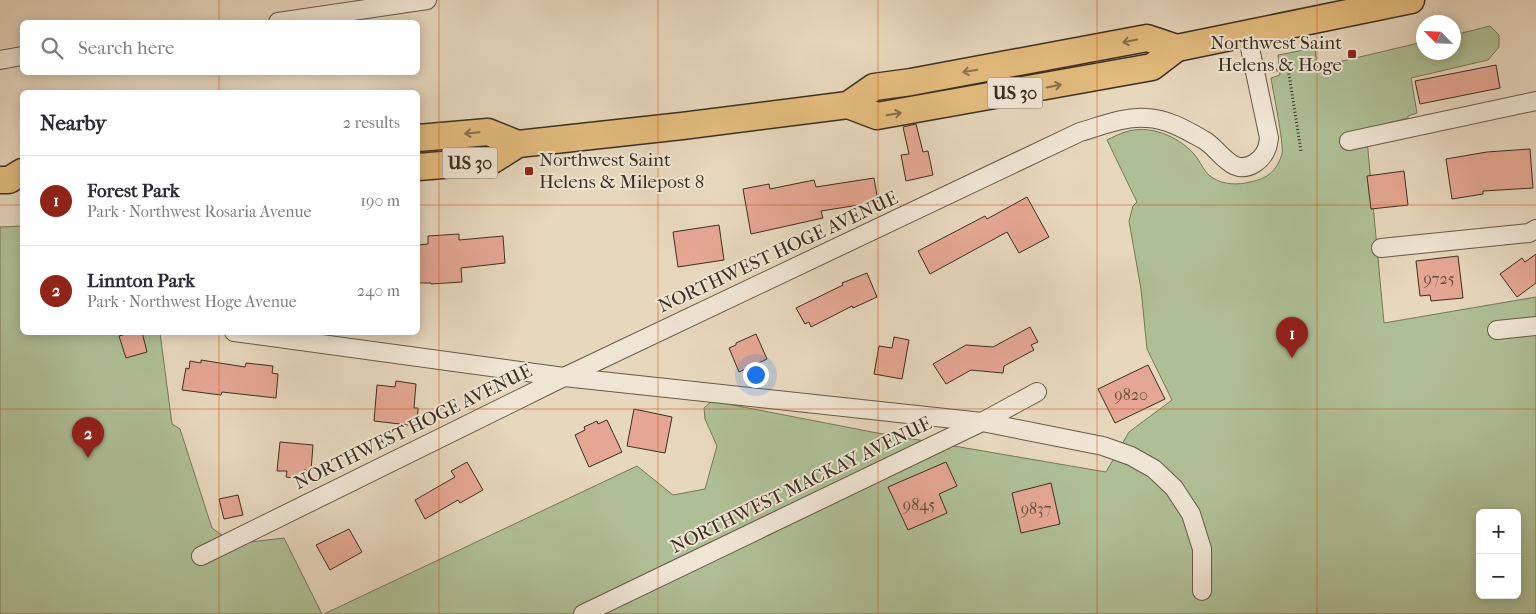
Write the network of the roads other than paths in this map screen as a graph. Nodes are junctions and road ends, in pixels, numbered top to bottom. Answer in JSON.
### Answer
{"nodes":[{"id":1,"x":427,"y":0,"type":"edge"},
{"id":2,"x":1411,"y":0,"type":"edge"},
{"id":3,"x":292,"y":20,"type":"edge"},
{"id":4,"x":1247,"y":34,"type":"junction"},
{"id":5,"x":20,"y":56,"type":"edge"},
{"id":6,"x":0,"y":60,"type":"edge"},
{"id":7,"x":1536,"y":101,"type":"edge"},
{"id":8,"x":420,"y":138,"type":"edge"},
{"id":9,"x":1349,"y":141,"type":"dead end"},
{"id":10,"x":518,"y":144,"type":"junction"},
{"id":11,"x":420,"y":167,"type":"edge"},
{"id":12,"x":1536,"y":229,"type":"edge"},
{"id":13,"x":1381,"y":248,"type":"dead end"},
{"id":14,"x":1536,"y":326,"type":"edge"},
{"id":15,"x":1497,"y":330,"type":"dead end"},
{"id":16,"x":256,"y":335,"type":"edge"},
{"id":17,"x":564,"y":377,"type":"junction"},
{"id":18,"x":1036,"y":392,"type":"dead end"},
{"id":19,"x":982,"y":422,"type":"junction"},
{"id":20,"x":201,"y":556,"type":"dead end"},
{"id":21,"x":1202,"y":591,"type":"dead end"},
{"id":22,"x":583,"y":614,"type":"edge"}],
"edges":[{"from":1,"to":3,"type":"street"},
{"from":2,"to":4,"type":"highway","number":"US 30"},
{"from":4,"to":10,"type":"highway","number":"US 30"},
{"from":4,"to":17,"type":"street","name":"NORTHWEST HOGE AVENUE"},
{"from":5,"to":6,"type":"street"},
{"from":7,"to":9,"type":"street"},
{"from":10,"to":8,"type":"highway","number":"US 30","one_way":true},
{"from":10,"to":11,"type":"highway","number":"US 30"},
{"from":12,"to":13,"type":"street"},
{"from":14,"to":15,"type":"street"},
{"from":16,"to":17,"type":"street"},
{"from":17,"to":19,"type":"street"},
{"from":17,"to":20,"type":"street","name":"NORTHWEST HOGE AVENUE"},
{"from":18,"to":19,"type":"street","name":"NORTHWEST MACKAY AVENUE"},
{"from":19,"to":21,"type":"street"},
{"from":19,"to":22,"type":"street","name":"NORTHWEST MACKAY AVENUE"}]}
